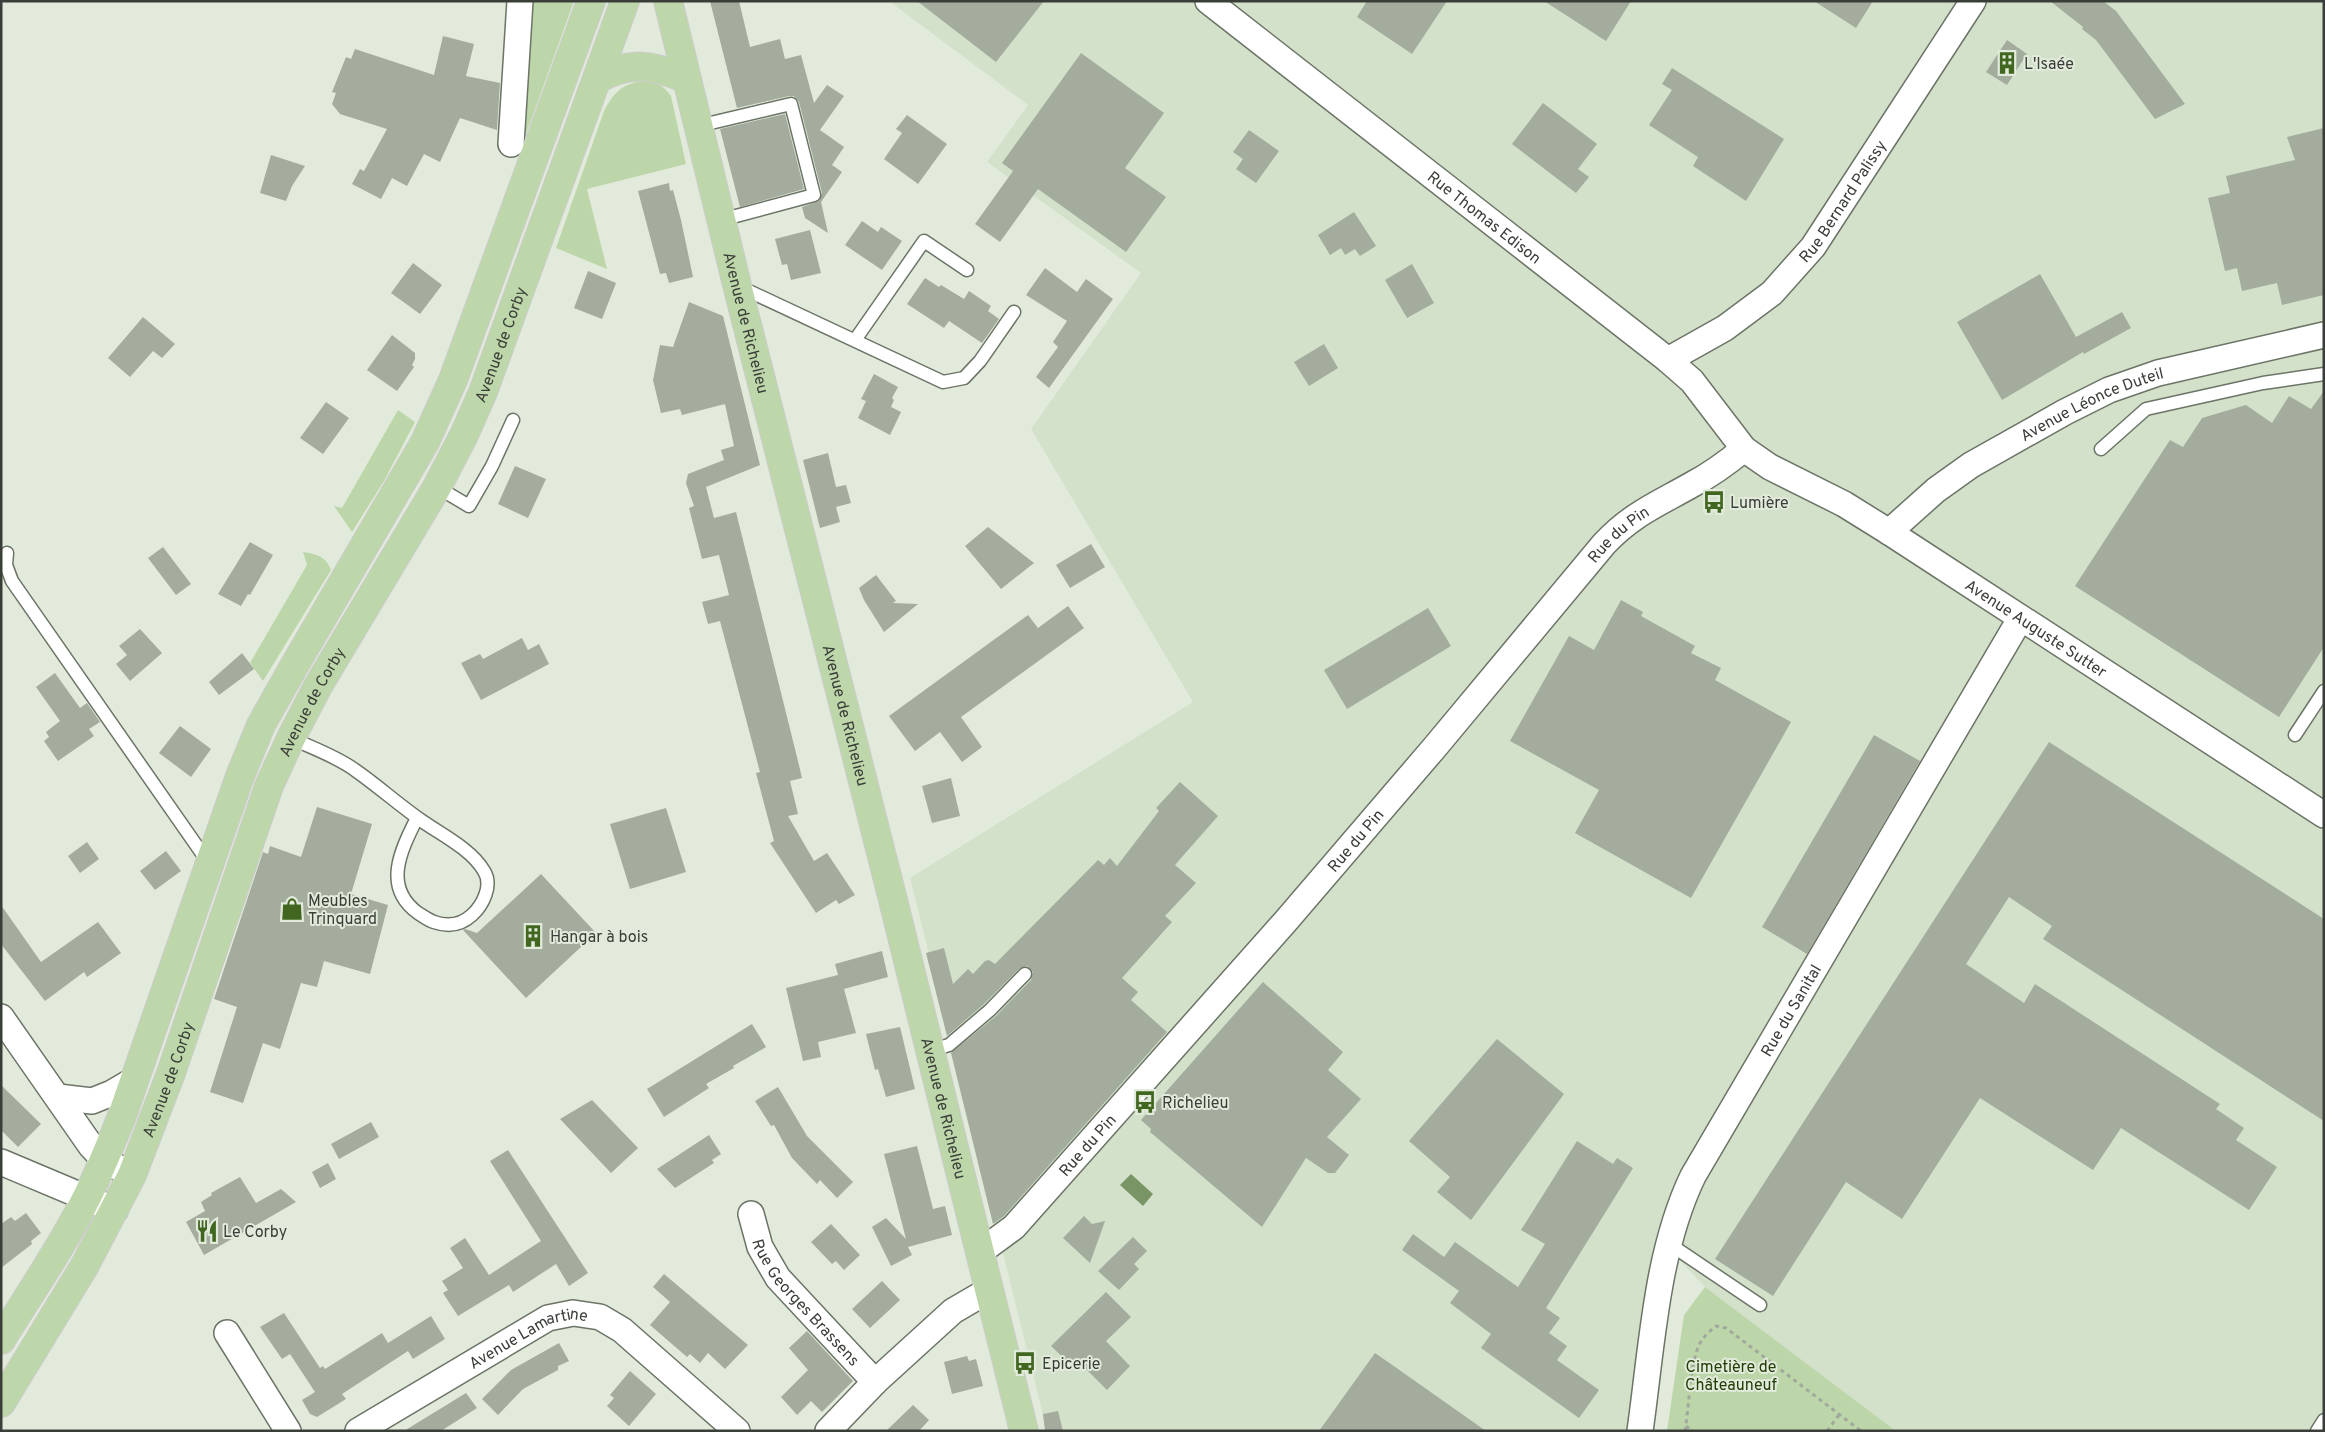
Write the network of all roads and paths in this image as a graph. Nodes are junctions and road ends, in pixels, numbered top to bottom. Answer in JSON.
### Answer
{"nodes":[{"id":1,"x":520,"y":1,"type":"edge"},
{"id":2,"x":591,"y":1,"type":"edge"},
{"id":3,"x":624,"y":1,"type":"edge"},
{"id":4,"x":668,"y":1,"type":"edge"},
{"id":5,"x":1208,"y":1,"type":"edge"},
{"id":6,"x":1973,"y":1,"type":"edge"},
{"id":7,"x":597,"y":79,"type":"junction"},
{"id":8,"x":686,"y":79,"type":"junction"},
{"id":9,"x":698,"y":126,"type":"junction"},
{"id":10,"x":511,"y":144,"type":"dead end"},
{"id":11,"x":721,"y":220,"type":"junction"},
{"id":12,"x":967,"y":270,"type":"dead end"},
{"id":13,"x":737,"y":285,"type":"junction"},
{"id":14,"x":1014,"y":312,"type":"dead end"},
{"id":15,"x":2324,"y":335,"type":"edge"},
{"id":16,"x":855,"y":340,"type":"junction"},
{"id":17,"x":1668,"y":360,"type":"junction"},
{"id":18,"x":2324,"y":374,"type":"edge"},
{"id":19,"x":512,"y":420,"type":"dead end"},
{"id":20,"x":1744,"y":449,"type":"junction"},
{"id":21,"x":2101,"y":449,"type":"dead end"},
{"id":22,"x":437,"y":487,"type":"junction"},
{"id":23,"x":1889,"y":532,"type":"junction"},
{"id":24,"x":7,"y":553,"type":"dead end"},
{"id":25,"x":2020,"y":618,"type":"junction"},
{"id":26,"x":2324,"y":691,"type":"edge"},
{"id":27,"x":2295,"y":735,"type":"dead end"},
{"id":28,"x":291,"y":738,"type":"junction"},
{"id":29,"x":2324,"y":815,"type":"edge"},
{"id":30,"x":417,"y":818,"type":"junction"},
{"id":31,"x":209,"y":864,"type":"junction"},
{"id":32,"x":1025,"y":974,"type":"dead end"},
{"id":33,"x":1,"y":1017,"type":"edge"},
{"id":34,"x":929,"y":1051,"type":"junction"},
{"id":35,"x":134,"y":1080,"type":"junction"},
{"id":36,"x":58,"y":1097,"type":"junction"},
{"id":37,"x":104,"y":1160,"type":"junction"},
{"id":38,"x":1,"y":1162,"type":"edge"},
{"id":39,"x":132,"y":1175,"type":"junction"},
{"id":40,"x":86,"y":1198,"type":"junction"},
{"id":41,"x":115,"y":1210,"type":"junction"},
{"id":42,"x":751,"y":1214,"type":"dead end"},
{"id":43,"x":1668,"y":1244,"type":"junction"},
{"id":44,"x":980,"y":1252,"type":"junction"},
{"id":45,"x":989,"y":1290,"type":"junction"},
{"id":46,"x":1760,"y":1305,"type":"dead end"},
{"id":47,"x":227,"y":1333,"type":"dead end"},
{"id":48,"x":3,"y":1336,"type":"edge"},
{"id":49,"x":875,"y":1382,"type":"junction"},
{"id":50,"x":1,"y":1403,"type":"edge"},
{"id":51,"x":1839,"y":1415,"type":"junction"},
{"id":52,"x":2324,"y":1420,"type":"edge"},
{"id":53,"x":1686,"y":1429,"type":"edge"},
{"id":54,"x":288,"y":1431,"type":"edge"},
{"id":55,"x":358,"y":1431,"type":"edge"},
{"id":56,"x":737,"y":1431,"type":"edge"},
{"id":57,"x":828,"y":1431,"type":"edge"},
{"id":58,"x":1024,"y":1431,"type":"edge"},
{"id":59,"x":1640,"y":1431,"type":"edge"},
{"id":60,"x":1692,"y":1431,"type":"edge"},
{"id":61,"x":1827,"y":1431,"type":"edge"},
{"id":62,"x":1861,"y":1431,"type":"edge"},
{"id":63,"x":2316,"y":1431,"type":"edge"}],
"edges":[{"from":1,"to":10,"type":"street"},
{"from":2,"to":31,"type":"main road","name":"Avenue de Corby"},
{"from":3,"to":7,"type":"main road","name":"Avenue de Corby"},
{"from":4,"to":8,"type":"main road","name":"Avenue de Richelieu"},
{"from":5,"to":17,"type":"street","name":"Rue Thomas Edison"},
{"from":6,"to":17,"type":"street","name":"Rue Bernard Palissy"},
{"from":7,"to":8,"type":"main road"},
{"from":7,"to":22,"type":"main road","name":"Avenue de Corby"},
{"from":8,"to":9,"type":"main road","name":"Avenue de Richelieu"},
{"from":9,"to":11,"type":"main road","name":"Avenue de Richelieu"},
{"from":9,"to":11,"type":"lane"},
{"from":11,"to":13,"type":"main road","name":"Avenue de Richelieu"},
{"from":12,"to":16,"type":"lane"},
{"from":13,"to":16,"type":"lane"},
{"from":13,"to":34,"type":"main road","name":"Avenue de Richelieu"},
{"from":14,"to":16,"type":"lane"},
{"from":15,"to":23,"type":"street","name":"Avenue Léonce Duteil"},
{"from":17,"to":20,"type":"street","name":"Rue Thomas Edison"},
{"from":18,"to":21,"type":"lane"},
{"from":19,"to":22,"type":"lane"},
{"from":20,"to":23,"type":"street","name":"Avenue Auguste Sutter"},
{"from":20,"to":44,"type":"street","name":"Rue du Pin"},
{"from":22,"to":28,"type":"main road","name":"Avenue de Corby"},
{"from":23,"to":25,"type":"street","name":"Avenue Auguste Sutter"},
{"from":24,"to":31,"type":"lane"},
{"from":25,"to":29,"type":"street","name":"Avenue Auguste Sutter"},
{"from":25,"to":43,"type":"street","name":"Rue du Sanital"},
{"from":26,"to":27,"type":"lane"},
{"from":28,"to":30,"type":"lane"},
{"from":28,"to":39,"type":"main road","name":"Avenue de Corby"},
{"from":30,"to":30,"type":"lane"},
{"from":31,"to":35,"type":"main road","name":"Avenue de Corby"},
{"from":32,"to":34,"type":"lane"},
{"from":33,"to":36,"type":"street"},
{"from":34,"to":44,"type":"main road","name":"Avenue de Richelieu"},
{"from":35,"to":36,"type":"street"},
{"from":35,"to":37,"type":"main road","name":"Avenue de Corby"},
{"from":36,"to":37,"type":"street"},
{"from":37,"to":39,"type":"street"},
{"from":37,"to":40,"type":"main road","name":"Avenue de Corby"},
{"from":38,"to":40,"type":"street"},
{"from":39,"to":41,"type":"main road","name":"Avenue de Corby"},
{"from":40,"to":41,"type":"street"},
{"from":40,"to":48,"type":"main road","name":"Avenue de Corby"},
{"from":41,"to":50,"type":"main road","name":"Avenue de Corby"},
{"from":42,"to":49,"type":"street","name":"Rue Georges Brassens"},
{"from":43,"to":46,"type":"lane"},
{"from":43,"to":59,"type":"street","name":"Rue du Sanital"},
{"from":44,"to":45,"type":"main road","name":"Avenue de Richelieu"},
{"from":45,"to":49,"type":"street"},
{"from":45,"to":58,"type":"main road","name":"Avenue de Richelieu"},
{"from":47,"to":54,"type":"street"},
{"from":49,"to":57,"type":"street"},
{"from":51,"to":53,"type":"path"},
{"from":51,"to":61,"type":"path"},
{"from":51,"to":62,"type":"path"},
{"from":52,"to":63,"type":"lane"},
{"from":53,"to":60,"type":"path"},
{"from":55,"to":56,"type":"street","name":"Avenue Lamartine"}]}
